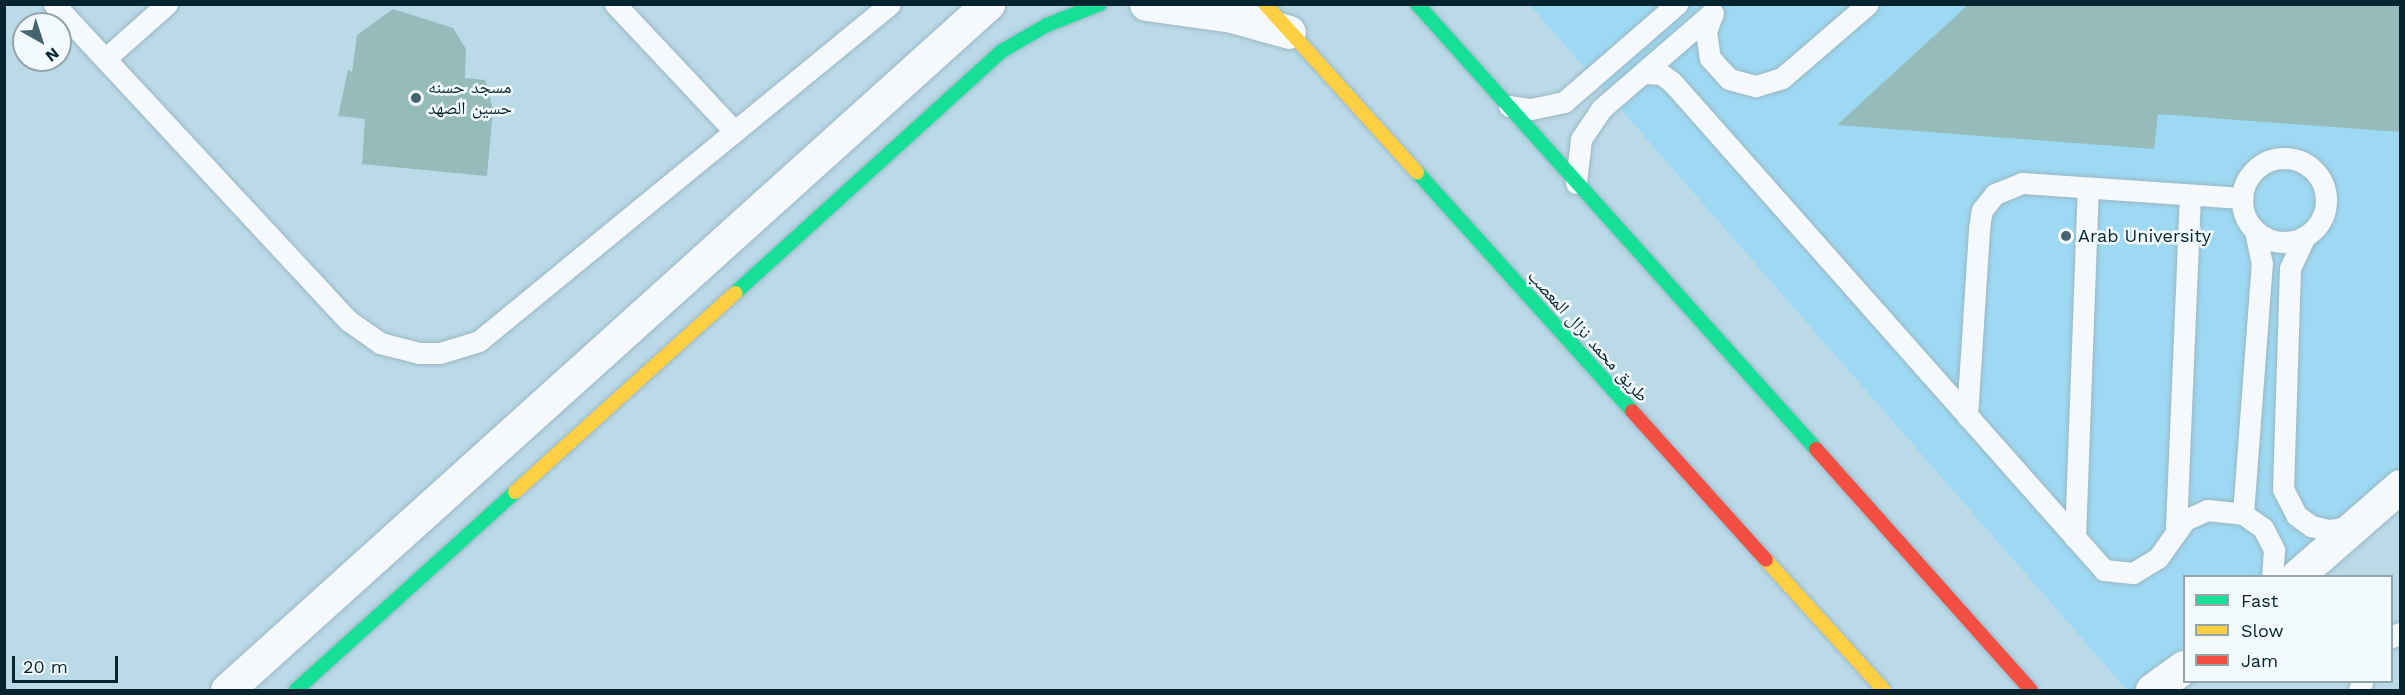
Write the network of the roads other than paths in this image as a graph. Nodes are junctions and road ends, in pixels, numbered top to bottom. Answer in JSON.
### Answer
{"nodes":[{"id":1,"x":54,"y":4,"type":"edge"},
{"id":2,"x":166,"y":4,"type":"edge"},
{"id":3,"x":615,"y":4,"type":"edge"},
{"id":4,"x":890,"y":4,"type":"edge"},
{"id":5,"x":988,"y":4,"type":"edge"},
{"id":6,"x":1100,"y":4,"type":"edge"},
{"id":7,"x":1146,"y":4,"type":"edge"},
{"id":8,"x":1265,"y":4,"type":"edge"},
{"id":9,"x":1417,"y":4,"type":"edge"},
{"id":10,"x":1677,"y":4,"type":"edge"},
{"id":11,"x":1868,"y":4,"type":"edge"},
{"id":12,"x":1717,"y":9,"type":"edge"},
{"id":13,"x":1289,"y":32,"type":"junction"},
{"id":14,"x":105,"y":59,"type":"junction"},
{"id":15,"x":1643,"y":73,"type":"junction"},
{"id":16,"x":1509,"y":106,"type":"junction"},
{"id":17,"x":735,"y":132,"type":"junction"},
{"id":18,"x":1576,"y":183,"type":"junction"},
{"id":19,"x":2088,"y":188,"type":"junction"},
{"id":20,"x":2190,"y":195,"type":"junction"},
{"id":21,"x":2242,"y":198,"type":"junction"},
{"id":22,"x":2255,"y":230,"type":"junction"},
{"id":23,"x":2305,"y":236,"type":"junction"},
{"id":24,"x":1967,"y":416,"type":"junction"},
{"id":25,"x":2400,"y":486,"type":"edge"},
{"id":26,"x":2243,"y":514,"type":"junction"},
{"id":27,"x":2357,"y":525,"type":"junction"},
{"id":28,"x":2176,"y":528,"type":"junction"},
{"id":29,"x":2075,"y":538,"type":"junction"},
{"id":30,"x":2272,"y":575,"type":"edge"},
{"id":31,"x":2298,"y":575,"type":"edge"},
{"id":32,"x":2183,"y":668,"type":"edge"},
{"id":33,"x":227,"y":690,"type":"edge"},
{"id":34,"x":296,"y":690,"type":"edge"},
{"id":35,"x":1884,"y":690,"type":"edge"},
{"id":36,"x":2031,"y":690,"type":"edge"},
{"id":37,"x":2152,"y":690,"type":"edge"}],
"edges":[{"from":1,"to":14,"type":"lane"},
{"from":2,"to":14,"type":"lane"},
{"from":3,"to":17,"type":"lane"},
{"from":4,"to":17,"type":"lane"},
{"from":5,"to":33,"type":"street"},
{"from":6,"to":34,"type":"street"},
{"from":7,"to":13,"type":"street"},
{"from":8,"to":13,"type":"street","name":"طريق محمد نزال المعصب"},
{"from":9,"to":16,"type":"street"},
{"from":10,"to":16,"type":"lane"},
{"from":11,"to":12,"type":"lane"},
{"from":12,"to":15,"type":"lane"},
{"from":13,"to":35,"type":"street","name":"طريق محمد نزال المعصب"},
{"from":14,"to":17,"type":"lane"},
{"from":15,"to":18,"type":"lane"},
{"from":15,"to":24,"type":"lane"},
{"from":16,"to":18,"type":"street"},
{"from":18,"to":36,"type":"street"},
{"from":19,"to":20,"type":"lane"},
{"from":19,"to":24,"type":"lane"},
{"from":19,"to":29,"type":"lane"},
{"from":20,"to":21,"type":"lane"},
{"from":20,"to":28,"type":"lane"},
{"from":21,"to":22,"type":"lane"},
{"from":21,"to":23,"type":"lane"},
{"from":22,"to":23,"type":"lane"},
{"from":22,"to":26,"type":"lane"},
{"from":23,"to":27,"type":"lane"},
{"from":24,"to":29,"type":"lane"},
{"from":25,"to":27,"type":"street"},
{"from":26,"to":28,"type":"lane"},
{"from":26,"to":30,"type":"lane"},
{"from":27,"to":31,"type":"street"},
{"from":28,"to":29,"type":"lane"},
{"from":32,"to":37,"type":"street"}]}
